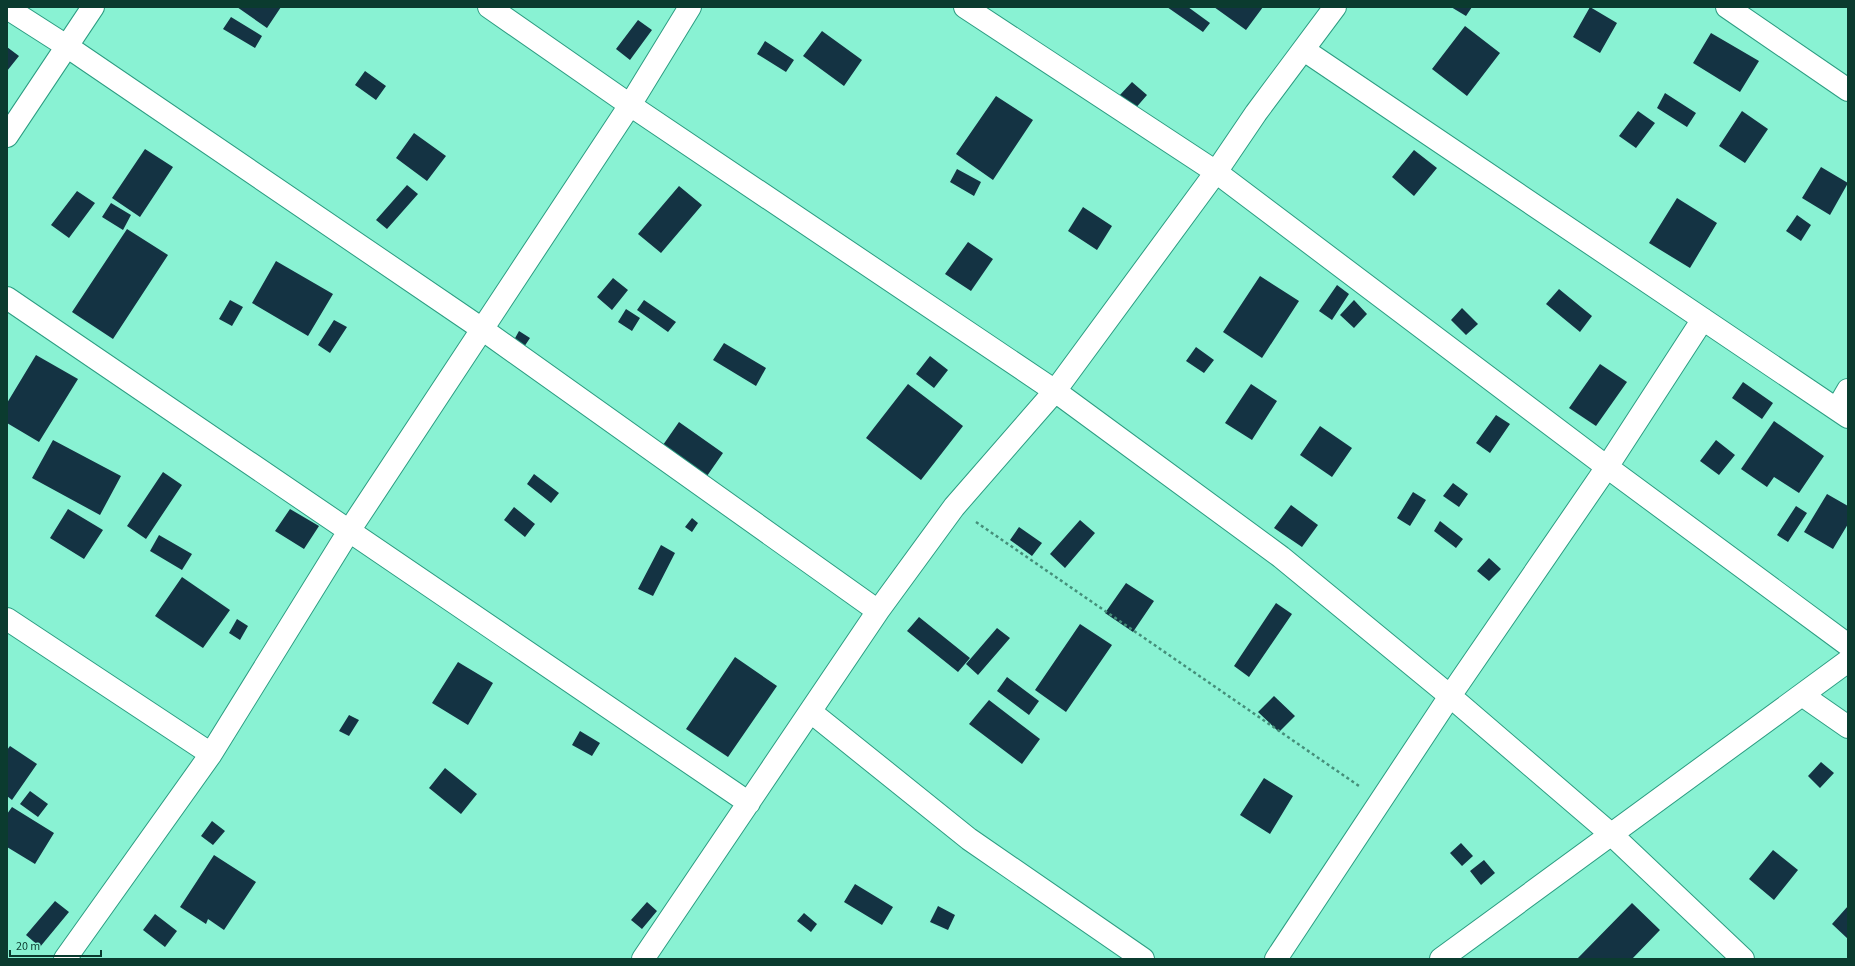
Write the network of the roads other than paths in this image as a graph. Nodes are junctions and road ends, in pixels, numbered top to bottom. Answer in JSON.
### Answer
{"nodes":[{"id":1,"x":93,"y":7,"type":"edge"},
{"id":2,"x":489,"y":7,"type":"edge"},
{"id":3,"x":690,"y":7,"type":"edge"},
{"id":4,"x":965,"y":7,"type":"edge"},
{"id":5,"x":1334,"y":7,"type":"edge"},
{"id":6,"x":1727,"y":7,"type":"edge"},
{"id":7,"x":7,"y":8,"type":"edge"},
{"id":8,"x":68,"y":47,"type":"junction"},
{"id":9,"x":1304,"y":50,"type":"junction"},
{"id":10,"x":1848,"y":90,"type":"edge"},
{"id":11,"x":630,"y":105,"type":"junction"},
{"id":12,"x":7,"y":136,"type":"edge"},
{"id":13,"x":1216,"y":172,"type":"junction"},
{"id":14,"x":7,"y":298,"type":"edge"},
{"id":15,"x":1703,"y":319,"type":"junction"},
{"id":16,"x":482,"y":329,"type":"junction"},
{"id":17,"x":1848,"y":390,"type":"edge"},
{"id":18,"x":1055,"y":391,"type":"junction"},
{"id":19,"x":1842,"y":413,"type":"edge"},
{"id":20,"x":1607,"y":467,"type":"junction"},
{"id":21,"x":349,"y":531,"type":"junction"},
{"id":22,"x":878,"y":612,"type":"junction"},
{"id":23,"x":7,"y":619,"type":"edge"},
{"id":24,"x":1848,"y":645,"type":"edge"},
{"id":25,"x":1848,"y":661,"type":"edge"},
{"id":26,"x":1450,"y":696,"type":"junction"},
{"id":27,"x":1802,"y":696,"type":"junction"},
{"id":28,"x":811,"y":712,"type":"junction"},
{"id":29,"x":1848,"y":727,"type":"edge"},
{"id":30,"x":211,"y":754,"type":"junction"},
{"id":31,"x":749,"y":803,"type":"junction"},
{"id":32,"x":1612,"y":835,"type":"junction"},
{"id":33,"x":65,"y":959,"type":"edge"},
{"id":34,"x":643,"y":959,"type":"edge"},
{"id":35,"x":1143,"y":959,"type":"edge"},
{"id":36,"x":1276,"y":959,"type":"edge"},
{"id":37,"x":1441,"y":959,"type":"edge"},
{"id":38,"x":1743,"y":959,"type":"edge"}],
"edges":[{"from":1,"to":8,"type":"street"},
{"from":2,"to":11,"type":"street"},
{"from":3,"to":11,"type":"street"},
{"from":4,"to":13,"type":"street"},
{"from":5,"to":9,"type":"street"},
{"from":6,"to":10,"type":"street"},
{"from":7,"to":8,"type":"street"},
{"from":8,"to":12,"type":"street"},
{"from":8,"to":16,"type":"street"},
{"from":9,"to":13,"type":"street"},
{"from":9,"to":15,"type":"street"},
{"from":11,"to":16,"type":"street"},
{"from":11,"to":18,"type":"street"},
{"from":13,"to":18,"type":"street"},
{"from":13,"to":20,"type":"street"},
{"from":14,"to":21,"type":"street"},
{"from":15,"to":19,"type":"street"},
{"from":15,"to":20,"type":"street"},
{"from":16,"to":21,"type":"street"},
{"from":16,"to":22,"type":"street"},
{"from":17,"to":19,"type":"street"},
{"from":18,"to":22,"type":"street"},
{"from":18,"to":26,"type":"street"},
{"from":20,"to":24,"type":"street"},
{"from":20,"to":26,"type":"street"},
{"from":21,"to":30,"type":"street"},
{"from":21,"to":31,"type":"street"},
{"from":22,"to":28,"type":"street"},
{"from":23,"to":30,"type":"street"},
{"from":25,"to":27,"type":"street"},
{"from":26,"to":32,"type":"street"},
{"from":26,"to":36,"type":"street"},
{"from":27,"to":29,"type":"street"},
{"from":27,"to":32,"type":"street"},
{"from":28,"to":31,"type":"street"},
{"from":28,"to":35,"type":"street"},
{"from":30,"to":33,"type":"street"},
{"from":31,"to":34,"type":"street"},
{"from":32,"to":37,"type":"street"},
{"from":32,"to":38,"type":"street"}]}
